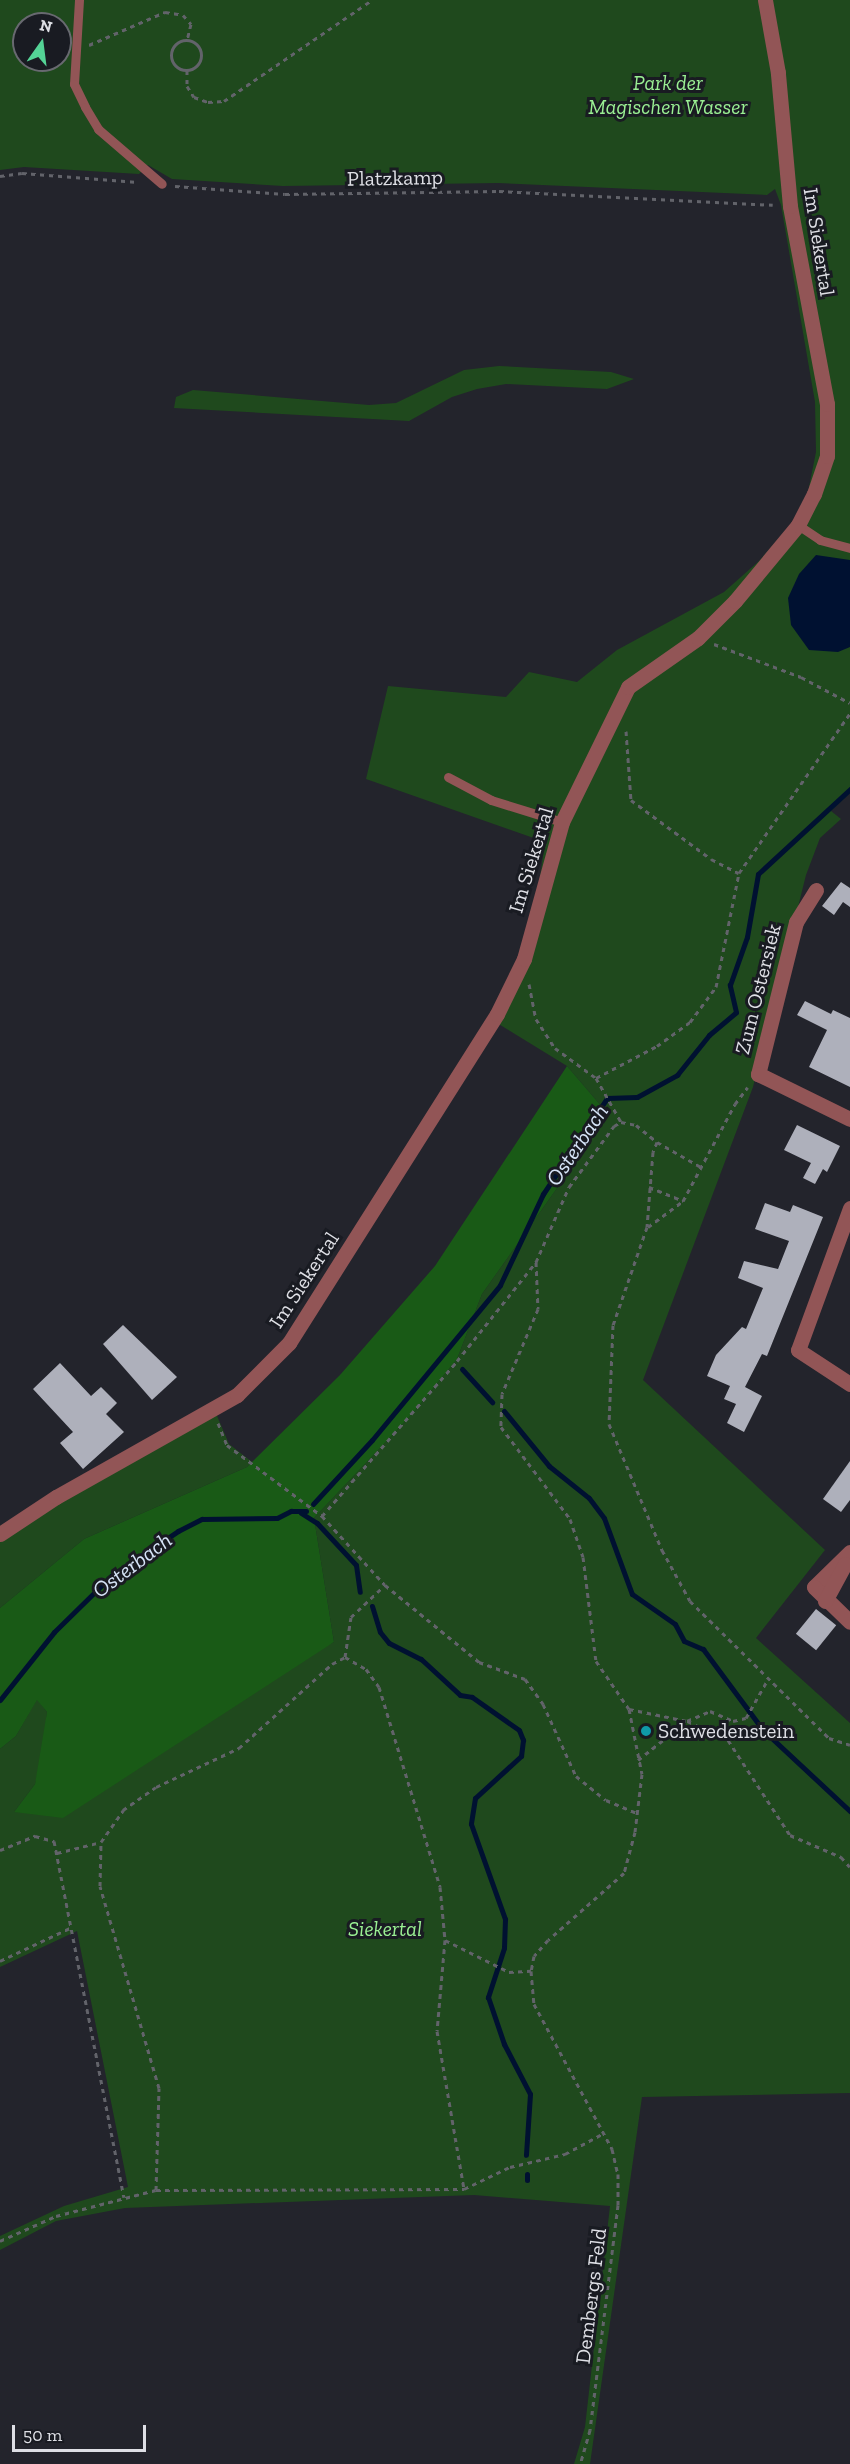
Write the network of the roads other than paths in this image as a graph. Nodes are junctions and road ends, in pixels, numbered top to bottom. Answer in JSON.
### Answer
{"nodes":[{"id":1,"x":79,"y":0,"type":"edge"},
{"id":2,"x":765,"y":0,"type":"edge"},
{"id":3,"x":162,"y":184,"type":"road end"},
{"id":4,"x":798,"y":525,"type":"junction"},
{"id":5,"x":850,"y":548,"type":"edge"},
{"id":6,"x":447,"y":777,"type":"dead end"},
{"id":7,"x":561,"y":822,"type":"junction"},
{"id":8,"x":816,"y":890,"type":"dead end"},
{"id":9,"x":850,"y":1119,"type":"edge"},
{"id":10,"x":850,"y":1208,"type":"edge"},
{"id":11,"x":850,"y":1384,"type":"edge"},
{"id":12,"x":0,"y":1534,"type":"edge"},
{"id":13,"x":850,"y":1553,"type":"edge"},
{"id":14,"x":850,"y":1622,"type":"edge"}],
"edges":[{"from":1,"to":3,"type":"lane"},
{"from":2,"to":4,"type":"street","name":"Im Siekertal"},
{"from":4,"to":5,"type":"lane"},
{"from":4,"to":7,"type":"street","name":"Im Siekertal"},
{"from":6,"to":7,"type":"lane"},
{"from":7,"to":12,"type":"street","name":"Im Siekertal"},
{"from":8,"to":9,"type":"street","name":"Zum Ostersiek"},
{"from":10,"to":11,"type":"street"},
{"from":13,"to":14,"type":"street"}]}
